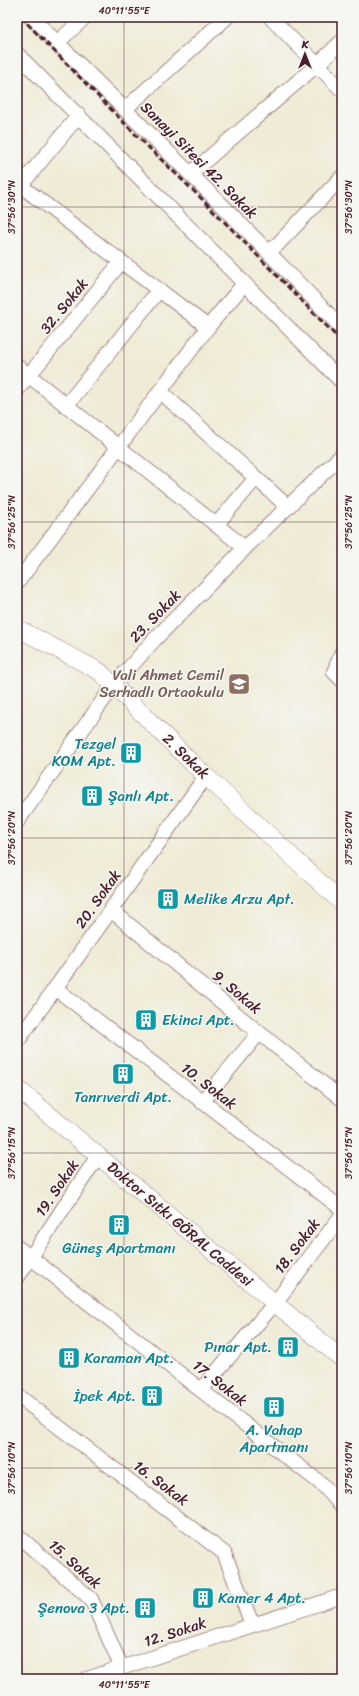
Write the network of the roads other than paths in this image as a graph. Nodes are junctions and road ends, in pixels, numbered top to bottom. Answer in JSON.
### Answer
{"nodes":[{"id":1,"x":31,"y":17,"type":"edge"},
{"id":2,"x":85,"y":17,"type":"edge"},
{"id":3,"x":227,"y":17,"type":"edge"},
{"id":4,"x":270,"y":17,"type":"edge"},
{"id":5,"x":342,"y":41,"type":"edge"},
{"id":6,"x":57,"y":43,"type":"junction"},
{"id":7,"x":17,"y":54,"type":"edge"},
{"id":8,"x":317,"y":65,"type":"junction"},
{"id":9,"x":342,"y":90,"type":"edge"},
{"id":10,"x":125,"y":109,"type":"junction"},
{"id":11,"x":79,"y":115,"type":"junction"},
{"id":12,"x":190,"y":174,"type":"junction"},
{"id":13,"x":342,"y":177,"type":"edge"},
{"id":14,"x":18,"y":186,"type":"edge"},
{"id":15,"x":268,"y":252,"type":"junction"},
{"id":16,"x":121,"y":262,"type":"junction"},
{"id":17,"x":244,"y":284,"type":"junction"},
{"id":18,"x":159,"y":290,"type":"junction"},
{"id":19,"x":340,"y":322,"type":"edge"},
{"id":20,"x":208,"y":327,"type":"junction"},
{"id":21,"x":17,"y":366,"type":"edge"},
{"id":22,"x":30,"y":376,"type":"junction"},
{"id":23,"x":342,"y":382,"type":"edge"},
{"id":24,"x":17,"y":390,"type":"edge"},
{"id":25,"x":160,"y":391,"type":"junction"},
{"id":26,"x":66,"y":406,"type":"junction"},
{"id":27,"x":118,"y":447,"type":"junction"},
{"id":28,"x":342,"y":455,"type":"edge"},
{"id":29,"x":256,"y":478,"type":"junction"},
{"id":30,"x":288,"y":507,"type":"junction"},
{"id":31,"x":216,"y":525,"type":"junction"},
{"id":32,"x":245,"y":548,"type":"junction"},
{"id":33,"x":17,"y":583,"type":"edge"},
{"id":34,"x":17,"y":628,"type":"edge"},
{"id":35,"x":342,"y":652,"type":"edge"},
{"id":36,"x":342,"y":680,"type":"edge"},
{"id":37,"x":114,"y":685,"type":"junction"},
{"id":38,"x":206,"y":776,"type":"junction"},
{"id":39,"x":17,"y":822,"type":"edge"},
{"id":40,"x":342,"y":903,"type":"edge"},
{"id":41,"x":111,"y":910,"type":"junction"},
{"id":42,"x":55,"y":988,"type":"junction"},
{"id":43,"x":259,"y":1033,"type":"junction"},
{"id":44,"x":17,"y":1042,"type":"edge"},
{"id":45,"x":17,"y":1088,"type":"edge"},
{"id":46,"x":342,"y":1099,"type":"edge"},
{"id":47,"x":202,"y":1102,"type":"junction"},
{"id":48,"x":98,"y":1156,"type":"junction"},
{"id":49,"x":342,"y":1209,"type":"edge"},
{"id":50,"x":342,"y":1215,"type":"edge"},
{"id":51,"x":17,"y":1247,"type":"edge"},
{"id":52,"x":32,"y":1257,"type":"junction"},
{"id":53,"x":17,"y":1278,"type":"edge"},
{"id":54,"x":275,"y":1303,"type":"junction"},
{"id":55,"x":342,"y":1359,"type":"edge"},
{"id":56,"x":201,"y":1390,"type":"junction"},
{"id":57,"x":17,"y":1394,"type":"edge"},
{"id":58,"x":342,"y":1506,"type":"edge"},
{"id":59,"x":17,"y":1535,"type":"edge"},
{"id":60,"x":342,"y":1596,"type":"edge"},
{"id":61,"x":252,"y":1624,"type":"junction"},
{"id":62,"x":122,"y":1668,"type":"junction"},
{"id":63,"x":87,"y":1679,"type":"edge"}],
"edges":[{"from":1,"to":6,"type":"street","name":"Sanayi Sitesi 42. Sokak"},
{"from":2,"to":6,"type":"street"},
{"from":3,"to":10,"type":"street"},
{"from":4,"to":8,"type":"street"},
{"from":5,"to":8,"type":"street"},
{"from":6,"to":10,"type":"street","name":"Sanayi Sitesi 42. Sokak"},
{"from":7,"to":11,"type":"street"},
{"from":8,"to":9,"type":"street"},
{"from":8,"to":12,"type":"street"},
{"from":10,"to":12,"type":"street","name":"Sanayi Sitesi 42. Sokak"},
{"from":11,"to":14,"type":"street"},
{"from":11,"to":17,"type":"street"},
{"from":12,"to":15,"type":"street","name":"Sanayi Sitesi 42. Sokak"},
{"from":13,"to":15,"type":"street"},
{"from":14,"to":16,"type":"street"},
{"from":15,"to":19,"type":"street","name":"Sanayi Sitesi 42. Sokak"},
{"from":16,"to":18,"type":"street"},
{"from":16,"to":22,"type":"street","name":"32. Sokak"},
{"from":17,"to":20,"type":"street"},
{"from":17,"to":23,"type":"street"},
{"from":18,"to":20,"type":"street"},
{"from":18,"to":26,"type":"street"},
{"from":20,"to":25,"type":"street"},
{"from":21,"to":22,"type":"street"},
{"from":22,"to":24,"type":"street","name":"32. Sokak"},
{"from":22,"to":26,"type":"street"},
{"from":25,"to":27,"type":"street"},
{"from":25,"to":29,"type":"street"},
{"from":26,"to":27,"type":"street"},
{"from":27,"to":31,"type":"street"},
{"from":27,"to":33,"type":"street"},
{"from":28,"to":30,"type":"street","name":"23. Sokak"},
{"from":29,"to":30,"type":"street"},
{"from":29,"to":31,"type":"street"},
{"from":30,"to":32,"type":"street","name":"23. Sokak"},
{"from":31,"to":32,"type":"street"},
{"from":32,"to":37,"type":"street","name":"23. Sokak"},
{"from":34,"to":37,"type":"street","name":"2. Sokak"},
{"from":35,"to":36,"type":"street"},
{"from":37,"to":38,"type":"street","name":"2. Sokak"},
{"from":37,"to":39,"type":"street","name":"23. Sokak"},
{"from":38,"to":40,"type":"street","name":"2. Sokak"},
{"from":38,"to":41,"type":"street","name":"20. Sokak"},
{"from":41,"to":42,"type":"street","name":"20. Sokak"},
{"from":41,"to":43,"type":"street","name":"9. Sokak"},
{"from":42,"to":44,"type":"street","name":"20. Sokak"},
{"from":42,"to":47,"type":"street","name":"10. Sokak"},
{"from":43,"to":46,"type":"street","name":"9. Sokak"},
{"from":43,"to":47,"type":"street"},
{"from":45,"to":48,"type":"street","name":"Doktor Sıtkı GÖRAL Caddesi"},
{"from":47,"to":49,"type":"street","name":"10. Sokak"},
{"from":48,"to":52,"type":"street","name":"19. Sokak"},
{"from":48,"to":54,"type":"street","name":"Doktor Sıtkı GÖRAL Caddesi"},
{"from":50,"to":54,"type":"street","name":"18. Sokak"},
{"from":51,"to":52,"type":"street","name":"17. Sokak"},
{"from":52,"to":53,"type":"street","name":"19. Sokak"},
{"from":52,"to":56,"type":"street","name":"17. Sokak"},
{"from":54,"to":55,"type":"street","name":"Doktor Sıtkı GÖRAL Caddesi"},
{"from":54,"to":56,"type":"street","name":"18. Sokak"},
{"from":56,"to":58,"type":"street","name":"17. Sokak"},
{"from":57,"to":61,"type":"street","name":"16. Sokak"},
{"from":59,"to":62,"type":"street","name":"15. Sokak"},
{"from":60,"to":61,"type":"street","name":"12. Sokak"},
{"from":61,"to":62,"type":"street","name":"12. Sokak"},
{"from":62,"to":63,"type":"street","name":"12. Sokak"}]}
